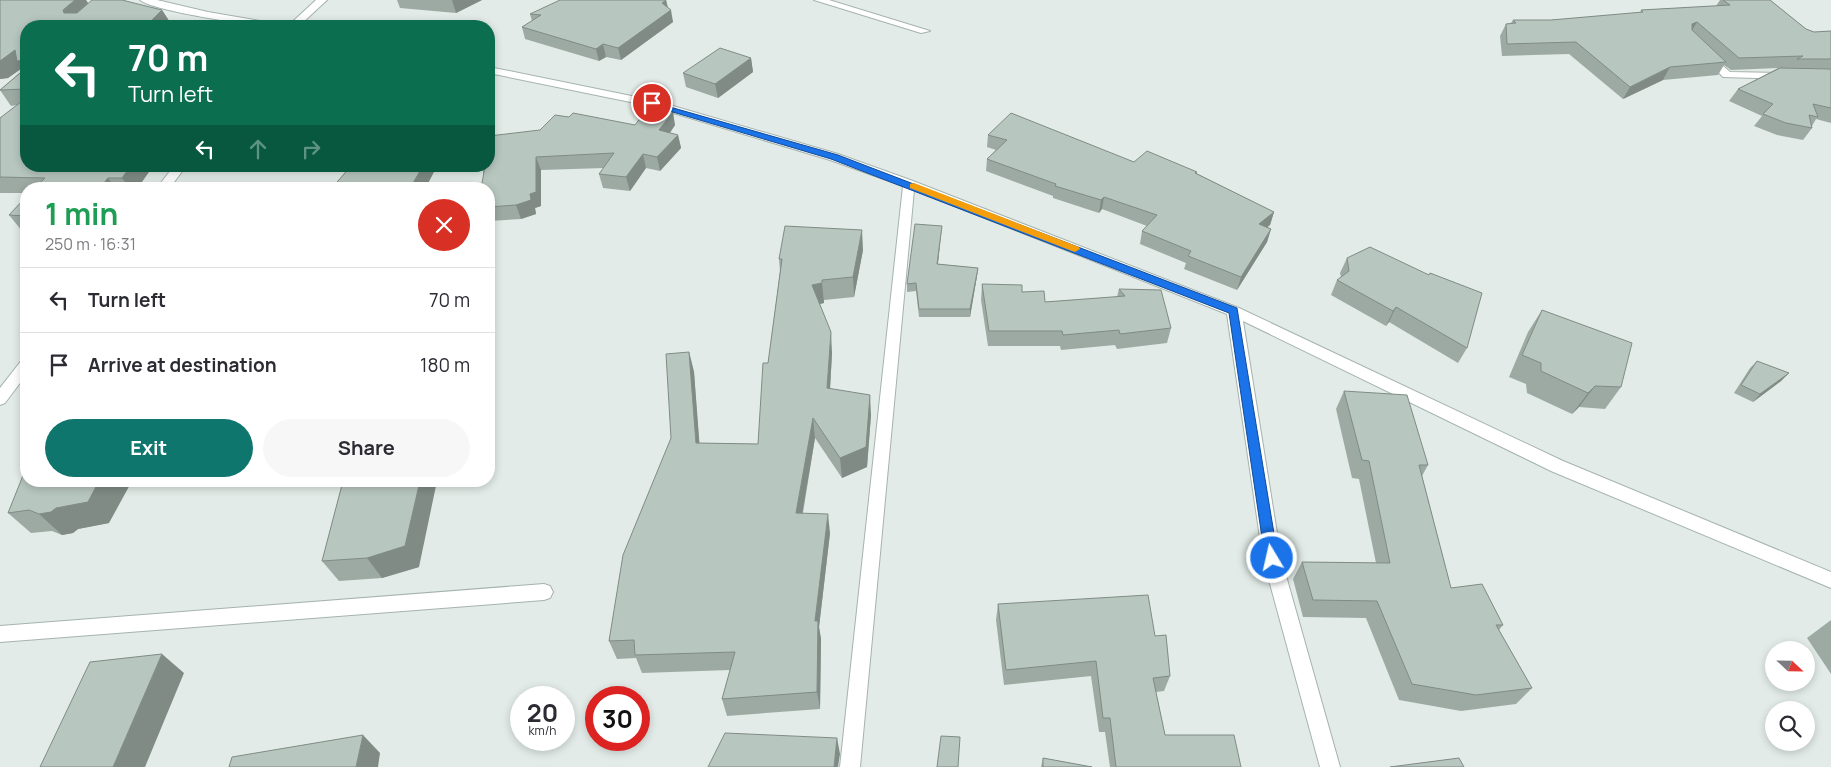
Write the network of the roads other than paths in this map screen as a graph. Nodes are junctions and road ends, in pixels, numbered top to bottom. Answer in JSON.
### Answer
{"nodes":[{"id":1,"x":145,"y":0,"type":"edge"},
{"id":2,"x":322,"y":0,"type":"edge"},
{"id":3,"x":819,"y":0,"type":"edge"},
{"id":4,"x":237,"y":20,"type":"edge"},
{"id":5,"x":300,"y":20,"type":"edge"},
{"id":6,"x":925,"y":30,"type":"dead end"},
{"id":7,"x":1702,"y":51,"type":"edge"},
{"id":8,"x":495,"y":71,"type":"edge"},
{"id":9,"x":1793,"y":76,"type":"edge"},
{"id":10,"x":175,"y":172,"type":"edge"},
{"id":11,"x":167,"y":182,"type":"edge"},
{"id":12,"x":909,"y":184,"type":"junction"},
{"id":13,"x":1234,"y":311,"type":"junction"},
{"id":14,"x":20,"y":373,"type":"edge"},
{"id":15,"x":0,"y":399,"type":"edge"},
{"id":16,"x":1831,"y":580,"type":"edge"},
{"id":17,"x":544,"y":592,"type":"dead end"},
{"id":18,"x":0,"y":634,"type":"edge"},
{"id":19,"x":850,"y":767,"type":"edge"},
{"id":20,"x":1330,"y":767,"type":"edge"}],
"edges":[{"from":1,"to":4,"type":"street"},
{"from":2,"to":5,"type":"street"},
{"from":3,"to":6,"type":"street"},
{"from":7,"to":9,"type":"street"},
{"from":8,"to":12,"type":"street"},
{"from":10,"to":11,"type":"street"},
{"from":12,"to":13,"type":"street"},
{"from":12,"to":19,"type":"street"},
{"from":13,"to":16,"type":"street"},
{"from":13,"to":20,"type":"street"},
{"from":14,"to":15,"type":"street"},
{"from":17,"to":18,"type":"street"}]}
